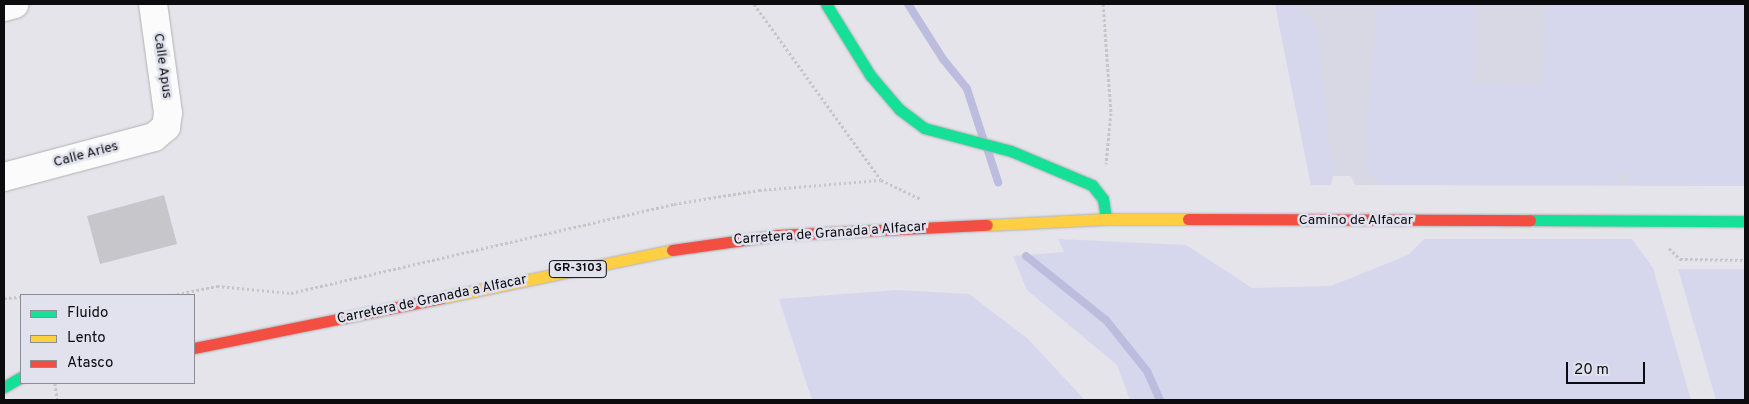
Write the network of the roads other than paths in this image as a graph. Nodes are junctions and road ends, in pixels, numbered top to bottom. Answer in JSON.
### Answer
{"nodes":[{"id":1,"x":15,"y":4,"type":"edge"},
{"id":2,"x":153,"y":4,"type":"edge"},
{"id":3,"x":826,"y":4,"type":"edge"},
{"id":4,"x":4,"y":7,"type":"edge"},
{"id":5,"x":166,"y":127,"type":"joint"},
{"id":6,"x":4,"y":177,"type":"edge"},
{"id":7,"x":1106,"y":219,"type":"junction"},
{"id":8,"x":1745,"y":221,"type":"edge"},
{"id":9,"x":968,"y":225,"type":"joint"},
{"id":10,"x":195,"y":348,"type":"edge"},
{"id":11,"x":20,"y":378,"type":"edge"},
{"id":12,"x":4,"y":387,"type":"edge"}],
"edges":[{"from":1,"to":4,"type":"street"},
{"from":2,"to":5,"type":"street","name":"Calle Apus"},
{"from":3,"to":7,"type":"main road"},
{"from":5,"to":6,"type":"street","name":"Calle Aries"},
{"from":7,"to":8,"type":"main road","name":"Camino de Alfacar"},
{"from":7,"to":9,"type":"main road","name":"Camino de Alfacar"},
{"from":9,"to":10,"type":"main road","name":"Carretera de Granada a Alfacar","number":"GR-3103"},
{"from":11,"to":12,"type":"main road"}]}
